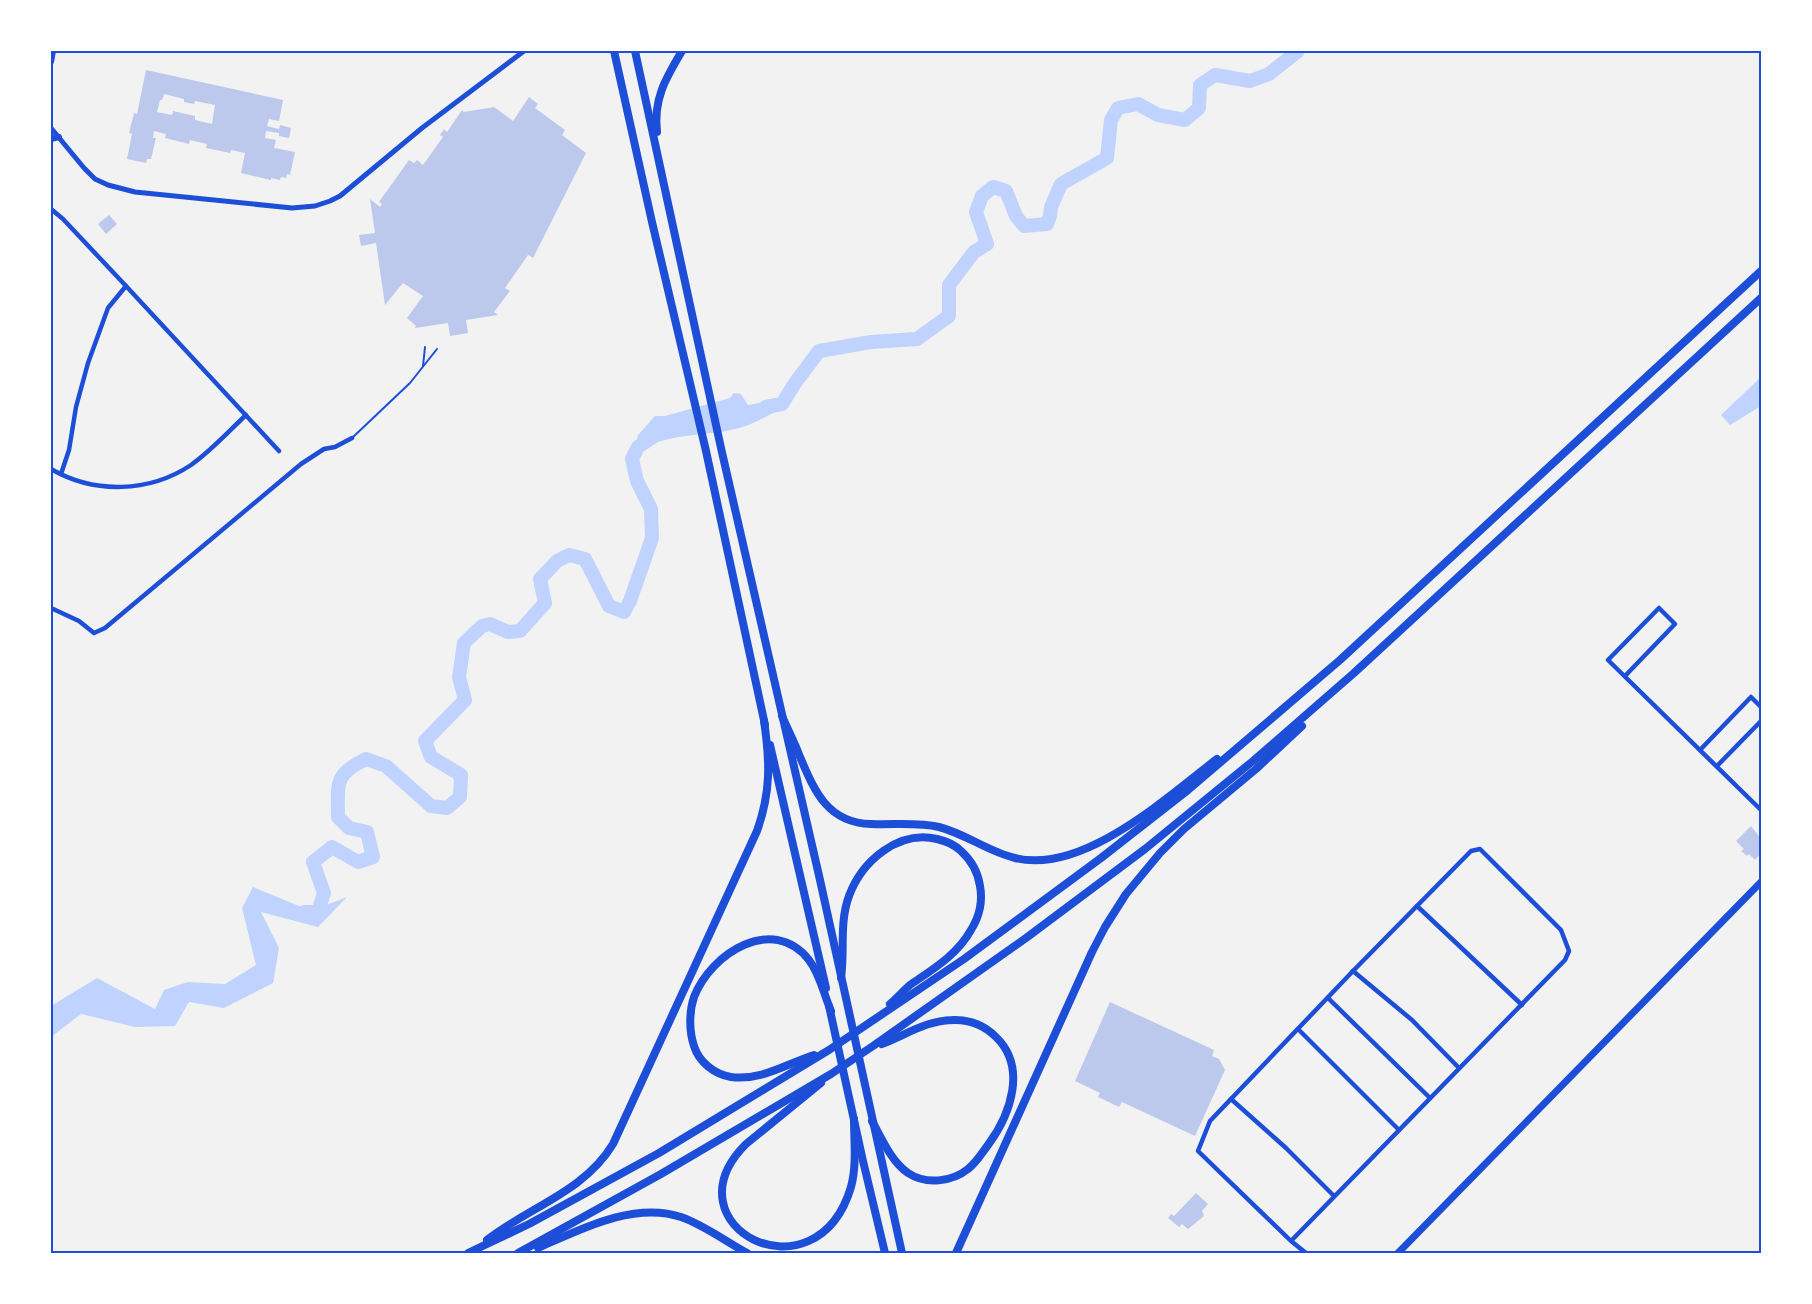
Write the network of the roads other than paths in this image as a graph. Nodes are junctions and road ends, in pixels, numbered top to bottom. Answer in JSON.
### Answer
{"nodes":[{"id":1,"x":53,"y":51,"type":"edge"},
{"id":2,"x":524,"y":51,"type":"edge"},
{"id":3,"x":614,"y":51,"type":"edge"},
{"id":4,"x":635,"y":51,"type":"edge"},
{"id":5,"x":682,"y":51,"type":"edge"},
{"id":6,"x":51,"y":62,"type":"edge"},
{"id":7,"x":51,"y":128,"type":"edge"},
{"id":8,"x":59,"y":137,"type":"junction"},
{"id":9,"x":51,"y":139,"type":"edge"},
{"id":10,"x":661,"y":169,"type":"junction"},
{"id":11,"x":51,"y":209,"type":"edge"},
{"id":12,"x":1761,"y":271,"type":"edge"},
{"id":13,"x":126,"y":286,"type":"junction"},
{"id":14,"x":1761,"y":297,"type":"edge"},
{"id":15,"x":425,"y":347,"type":"dead end"},
{"id":16,"x":437,"y":349,"type":"dead end"},
{"id":17,"x":423,"y":369,"type":"junction"},
{"id":18,"x":246,"y":415,"type":"junction"},
{"id":19,"x":352,"y":438,"type":"joint"},
{"id":20,"x":279,"y":451,"type":"dead end"},
{"id":21,"x":51,"y":468,"type":"edge"},
{"id":22,"x":61,"y":474,"type":"junction"},
{"id":23,"x":51,"y":608,"type":"edge"},
{"id":24,"x":1396,"y":635,"type":"junction"},
{"id":25,"x":1625,"y":676,"type":"junction"},
{"id":26,"x":1287,"y":706,"type":"junction"},
{"id":27,"x":1761,"y":707,"type":"edge"},
{"id":28,"x":782,"y":716,"type":"junction"},
{"id":29,"x":764,"y":721,"type":"junction"},
{"id":30,"x":1761,"y":721,"type":"edge"},
{"id":31,"x":1700,"y":750,"type":"junction"},
{"id":32,"x":1717,"y":766,"type":"junction"},
{"id":33,"x":1761,"y":810,"type":"edge"},
{"id":34,"x":1761,"y":882,"type":"edge"},
{"id":35,"x":1417,"y":906,"type":"junction"},
{"id":36,"x":1353,"y":970,"type":"junction"},
{"id":37,"x":842,"y":978,"type":"junction"},
{"id":38,"x":1328,"y":998,"type":"junction"},
{"id":39,"x":1521,"y":1005,"type":"junction"},
{"id":40,"x":831,"y":1011,"type":"junction"},
{"id":41,"x":873,"y":1020,"type":"junction"},
{"id":42,"x":1298,"y":1029,"type":"junction"},
{"id":43,"x":873,"y":1046,"type":"junction"},
{"id":44,"x":828,"y":1050,"type":"junction"},
{"id":45,"x":1459,"y":1068,"type":"junction"},
{"id":46,"x":831,"y":1074,"type":"junction"},
{"id":47,"x":1430,"y":1098,"type":"junction"},
{"id":48,"x":1230,"y":1100,"type":"junction"},
{"id":49,"x":854,"y":1119,"type":"junction"},
{"id":50,"x":872,"y":1121,"type":"junction"},
{"id":51,"x":1399,"y":1130,"type":"junction"},
{"id":52,"x":1334,"y":1196,"type":"junction"},
{"id":53,"x":1291,"y":1241,"type":"junction"},
{"id":54,"x":471,"y":1251,"type":"edge"},
{"id":55,"x":518,"y":1253,"type":"edge"},
{"id":56,"x":526,"y":1253,"type":"edge"},
{"id":57,"x":747,"y":1253,"type":"edge"},
{"id":58,"x":885,"y":1253,"type":"edge"},
{"id":59,"x":902,"y":1253,"type":"edge"},
{"id":60,"x":956,"y":1253,"type":"edge"},
{"id":61,"x":1306,"y":1253,"type":"edge"},
{"id":62,"x":1398,"y":1253,"type":"edge"}],
"edges":[{"from":1,"to":6,"type":"main road"},
{"from":2,"to":8,"type":"street"},
{"from":3,"to":29,"type":"highway"},
{"from":4,"to":10,"type":"highway"},
{"from":5,"to":10,"type":"highway"},
{"from":7,"to":8,"type":"street"},
{"from":8,"to":9,"type":"main road"},
{"from":10,"to":28,"type":"highway"},
{"from":11,"to":13,"type":"street"},
{"from":12,"to":26,"type":"highway"},
{"from":13,"to":18,"type":"street"},
{"from":13,"to":22,"type":"street"},
{"from":14,"to":24,"type":"highway"},
{"from":15,"to":17,"type":"lane"},
{"from":16,"to":17,"type":"lane"},
{"from":17,"to":19,"type":"lane"},
{"from":18,"to":20,"type":"street"},
{"from":18,"to":22,"type":"street"},
{"from":19,"to":23,"type":"street"},
{"from":21,"to":22,"type":"street"},
{"from":24,"to":43,"type":"highway"},
{"from":24,"to":60,"type":"highway"},
{"from":25,"to":25,"type":"street"},
{"from":25,"to":31,"type":"street"},
{"from":26,"to":28,"type":"highway"},
{"from":26,"to":41,"type":"highway"},
{"from":27,"to":31,"type":"street"},
{"from":28,"to":37,"type":"highway"},
{"from":29,"to":40,"type":"highway"},
{"from":29,"to":54,"type":"highway"},
{"from":30,"to":32,"type":"street"},
{"from":31,"to":32,"type":"street"},
{"from":32,"to":33,"type":"street"},
{"from":34,"to":62,"type":"main road"},
{"from":35,"to":36,"type":"street"},
{"from":35,"to":39,"type":"street"},
{"from":35,"to":39,"type":"street"},
{"from":36,"to":38,"type":"street"},
{"from":36,"to":45,"type":"street"},
{"from":37,"to":41,"type":"highway"},
{"from":37,"to":50,"type":"highway"},
{"from":38,"to":42,"type":"street"},
{"from":38,"to":47,"type":"street"},
{"from":39,"to":45,"type":"street"},
{"from":40,"to":44,"type":"highway"},
{"from":40,"to":49,"type":"highway"},
{"from":41,"to":44,"type":"highway"},
{"from":42,"to":48,"type":"street"},
{"from":42,"to":51,"type":"street"},
{"from":43,"to":46,"type":"highway"},
{"from":43,"to":50,"type":"highway"},
{"from":44,"to":54,"type":"highway"},
{"from":45,"to":47,"type":"street"},
{"from":46,"to":49,"type":"highway"},
{"from":46,"to":55,"type":"highway"},
{"from":47,"to":51,"type":"street"},
{"from":48,"to":52,"type":"street"},
{"from":48,"to":53,"type":"street"},
{"from":49,"to":58,"type":"highway"},
{"from":50,"to":59,"type":"highway"},
{"from":51,"to":52,"type":"street"},
{"from":52,"to":53,"type":"street"},
{"from":53,"to":61,"type":"street"},
{"from":56,"to":57,"type":"highway"}]}
